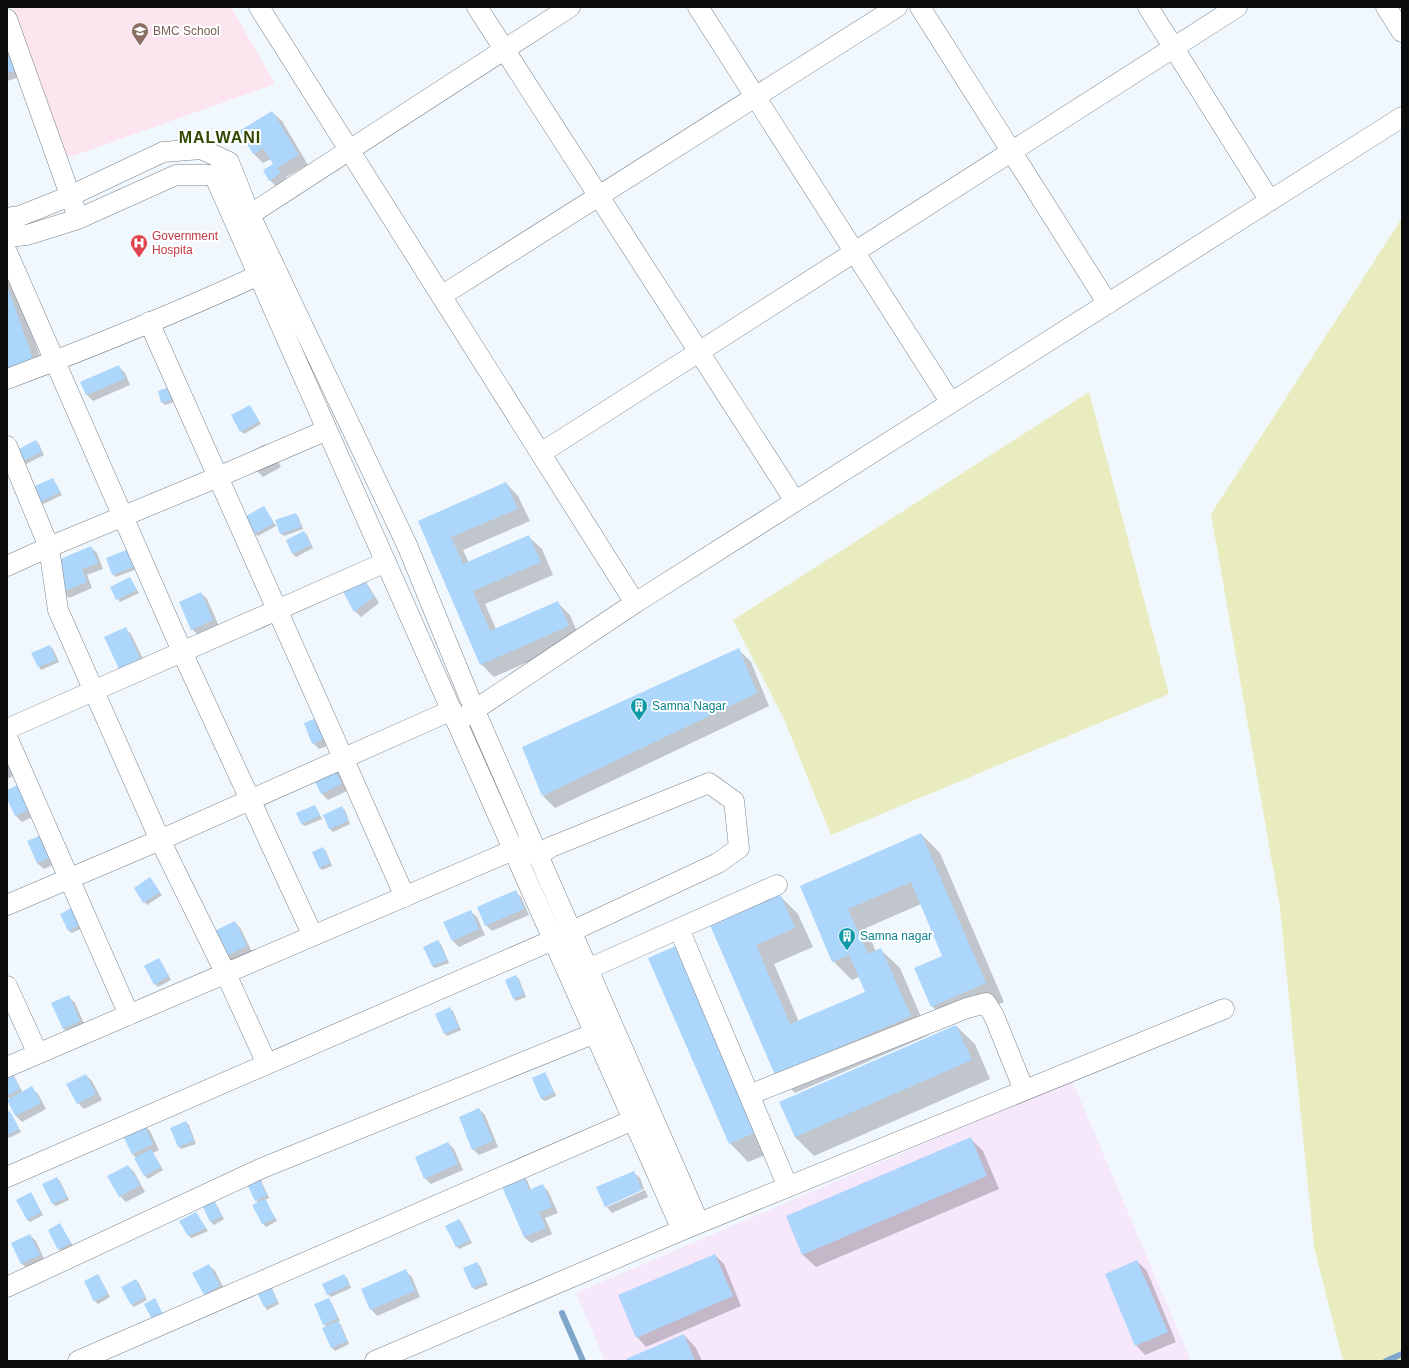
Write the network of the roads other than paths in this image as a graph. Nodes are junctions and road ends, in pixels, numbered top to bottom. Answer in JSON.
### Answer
{"nodes":[{"id":1,"x":259,"y":7,"type":"edge"},
{"id":2,"x":477,"y":7,"type":"edge"},
{"id":3,"x":570,"y":7,"type":"edge"},
{"id":4,"x":698,"y":7,"type":"edge"},
{"id":5,"x":897,"y":7,"type":"edge"},
{"id":6,"x":920,"y":7,"type":"edge"},
{"id":7,"x":1148,"y":7,"type":"edge"},
{"id":8,"x":1237,"y":7,"type":"edge"},
{"id":9,"x":1386,"y":7,"type":"edge"},
{"id":10,"x":7,"y":18,"type":"edge"},
{"id":11,"x":1402,"y":32,"type":"edge"},
{"id":12,"x":1174,"y":48,"type":"junction"},
{"id":13,"x":505,"y":49,"type":"junction"},
{"id":14,"x":756,"y":97,"type":"junction"},
{"id":15,"x":1402,"y":117,"type":"edge"},
{"id":16,"x":349,"y":150,"type":"junction"},
{"id":17,"x":1012,"y":152,"type":"junction"},
{"id":18,"x":70,"y":196,"type":"junction"},
{"id":19,"x":599,"y":196,"type":"junction"},
{"id":20,"x":1270,"y":201,"type":"junction"},
{"id":21,"x":7,"y":218,"type":"edge"},
{"id":22,"x":78,"y":219,"type":"junction"},
{"id":23,"x":243,"y":219,"type":"junction"},
{"id":24,"x":7,"y":237,"type":"edge"},
{"id":25,"x":7,"y":252,"type":"edge"},
{"id":26,"x":855,"y":252,"type":"junction"},
{"id":27,"x":259,"y":275,"type":"junction"},
{"id":28,"x":441,"y":296,"type":"junction"},
{"id":29,"x":1108,"y":304,"type":"junction"},
{"id":30,"x":148,"y":322,"type":"junction"},
{"id":31,"x":699,"y":352,"type":"junction"},
{"id":32,"x":56,"y":361,"type":"junction"},
{"id":33,"x":7,"y":379,"type":"edge"},
{"id":34,"x":951,"y":403,"type":"junction"},
{"id":35,"x":327,"y":430,"type":"junction"},
{"id":36,"x":7,"y":446,"type":"edge"},
{"id":37,"x":541,"y":454,"type":"junction"},
{"id":38,"x":218,"y":478,"type":"junction"},
{"id":39,"x":795,"y":501,"type":"junction"},
{"id":40,"x":123,"y":516,"type":"junction"},
{"id":41,"x":50,"y":547,"type":"junction"},
{"id":42,"x":386,"y":562,"type":"junction"},
{"id":43,"x":7,"y":566,"type":"edge"},
{"id":44,"x":635,"y":603,"type":"junction"},
{"id":45,"x":277,"y":610,"type":"junction"},
{"id":46,"x":182,"y":651,"type":"junction"},
{"id":47,"x":94,"y":691,"type":"junction"},
{"id":48,"x":475,"y":711,"type":"junction"},
{"id":49,"x":454,"y":716,"type":"junction"},
{"id":50,"x":7,"y":729,"type":"edge"},
{"id":51,"x":7,"y":737,"type":"edge"},
{"id":52,"x":344,"y":759,"type":"junction"},
{"id":53,"x":250,"y":799,"type":"junction"},
{"id":54,"x":160,"y":840,"type":"junction"},
{"id":55,"x":535,"y":849,"type":"junction"},
{"id":56,"x":514,"y":850,"type":"junction"},
{"id":57,"x":69,"y":878,"type":"junction"},
{"id":58,"x":776,"y":885,"type":"dead end"},
{"id":59,"x":405,"y":897,"type":"junction"},
{"id":60,"x":7,"y":905,"type":"edge"},
{"id":61,"x":679,"y":929,"type":"junction"},
{"id":62,"x":571,"y":931,"type":"junction"},
{"id":63,"x":313,"y":936,"type":"junction"},
{"id":64,"x":554,"y":940,"type":"junction"},
{"id":65,"x":588,"y":969,"type":"junction"},
{"id":66,"x":226,"y":974,"type":"junction"},
{"id":67,"x":7,"y":986,"type":"edge"},
{"id":68,"x":1224,"y":1008,"type":"dead end"},
{"id":69,"x":129,"y":1015,"type":"junction"},
{"id":70,"x":595,"y":1033,"type":"junction"},
{"id":71,"x":38,"y":1054,"type":"junction"},
{"id":72,"x":267,"y":1064,"type":"junction"},
{"id":73,"x":7,"y":1067,"type":"edge"},
{"id":74,"x":1024,"y":1090,"type":"junction"},
{"id":75,"x":749,"y":1095,"type":"junction"},
{"id":76,"x":633,"y":1120,"type":"junction"},
{"id":77,"x":7,"y":1177,"type":"edge"},
{"id":78,"x":788,"y":1187,"type":"junction"},
{"id":79,"x":691,"y":1226,"type":"junction"},
{"id":80,"x":7,"y":1287,"type":"edge"},
{"id":81,"x":78,"y":1361,"type":"edge"},
{"id":82,"x":375,"y":1361,"type":"edge"}],
"edges":[{"from":1,"to":16,"type":"street"},
{"from":2,"to":13,"type":"street"},
{"from":3,"to":13,"type":"street"},
{"from":4,"to":14,"type":"street"},
{"from":5,"to":14,"type":"street"},
{"from":6,"to":17,"type":"street"},
{"from":7,"to":12,"type":"street"},
{"from":8,"to":12,"type":"street"},
{"from":9,"to":11,"type":"street"},
{"from":10,"to":18,"type":"street"},
{"from":12,"to":17,"type":"street"},
{"from":12,"to":20,"type":"street"},
{"from":13,"to":16,"type":"street"},
{"from":13,"to":19,"type":"street"},
{"from":14,"to":19,"type":"street"},
{"from":14,"to":26,"type":"street"},
{"from":15,"to":20,"type":"street"},
{"from":16,"to":23,"type":"street"},
{"from":16,"to":28,"type":"street"},
{"from":17,"to":26,"type":"street"},
{"from":17,"to":29,"type":"street"},
{"from":18,"to":21,"type":"street"},
{"from":18,"to":22,"type":"street"},
{"from":18,"to":23,"type":"street"},
{"from":19,"to":28,"type":"street"},
{"from":19,"to":31,"type":"street"},
{"from":20,"to":29,"type":"street"},
{"from":22,"to":23,"type":"street"},
{"from":22,"to":24,"type":"street"},
{"from":23,"to":27,"type":"street"},
{"from":23,"to":48,"type":"street"},
{"from":25,"to":32,"type":"street"},
{"from":26,"to":31,"type":"street"},
{"from":26,"to":34,"type":"street"},
{"from":27,"to":30,"type":"street"},
{"from":27,"to":35,"type":"street"},
{"from":28,"to":37,"type":"street"},
{"from":29,"to":34,"type":"street"},
{"from":30,"to":32,"type":"street"},
{"from":30,"to":38,"type":"street"},
{"from":31,"to":37,"type":"street"},
{"from":31,"to":39,"type":"street"},
{"from":32,"to":33,"type":"street"},
{"from":32,"to":40,"type":"street"},
{"from":34,"to":39,"type":"street"},
{"from":35,"to":38,"type":"street"},
{"from":35,"to":42,"type":"street"},
{"from":36,"to":41,"type":"street"},
{"from":37,"to":44,"type":"street"},
{"from":38,"to":40,"type":"street"},
{"from":38,"to":45,"type":"street"},
{"from":39,"to":44,"type":"street"},
{"from":40,"to":41,"type":"street"},
{"from":40,"to":46,"type":"street"},
{"from":41,"to":43,"type":"street"},
{"from":41,"to":47,"type":"street"},
{"from":42,"to":45,"type":"street"},
{"from":42,"to":49,"type":"street"},
{"from":44,"to":48,"type":"street"},
{"from":45,"to":46,"type":"street"},
{"from":45,"to":52,"type":"street"},
{"from":46,"to":47,"type":"street"},
{"from":46,"to":53,"type":"street"},
{"from":47,"to":50,"type":"street"},
{"from":47,"to":54,"type":"street"},
{"from":48,"to":49,"type":"street"},
{"from":48,"to":55,"type":"street"},
{"from":49,"to":52,"type":"street"},
{"from":49,"to":56,"type":"street"},
{"from":51,"to":57,"type":"street"},
{"from":52,"to":53,"type":"street"},
{"from":52,"to":59,"type":"street"},
{"from":53,"to":54,"type":"street"},
{"from":53,"to":63,"type":"street"},
{"from":54,"to":57,"type":"street"},
{"from":54,"to":66,"type":"street"},
{"from":55,"to":56,"type":"street"},
{"from":55,"to":62,"type":"street"},
{"from":55,"to":62,"type":"street"},
{"from":56,"to":59,"type":"street"},
{"from":56,"to":64,"type":"street"},
{"from":57,"to":60,"type":"street"},
{"from":57,"to":69,"type":"street"},
{"from":58,"to":61,"type":"street"},
{"from":59,"to":63,"type":"street"},
{"from":61,"to":65,"type":"street"},
{"from":61,"to":75,"type":"street"},
{"from":62,"to":64,"type":"street"},
{"from":62,"to":65,"type":"street"},
{"from":63,"to":66,"type":"street"},
{"from":64,"to":70,"type":"street"},
{"from":64,"to":72,"type":"street"},
{"from":65,"to":79,"type":"street"},
{"from":66,"to":69,"type":"street"},
{"from":66,"to":72,"type":"street"},
{"from":67,"to":71,"type":"street"},
{"from":68,"to":74,"type":"street"},
{"from":69,"to":71,"type":"street"},
{"from":70,"to":76,"type":"street"},
{"from":70,"to":80,"type":"street"},
{"from":71,"to":73,"type":"street"},
{"from":72,"to":77,"type":"street"},
{"from":74,"to":75,"type":"street"},
{"from":74,"to":78,"type":"street"},
{"from":75,"to":78,"type":"street"},
{"from":76,"to":79,"type":"street"},
{"from":76,"to":81,"type":"street"},
{"from":78,"to":79,"type":"street"},
{"from":79,"to":82,"type":"street"}]}
